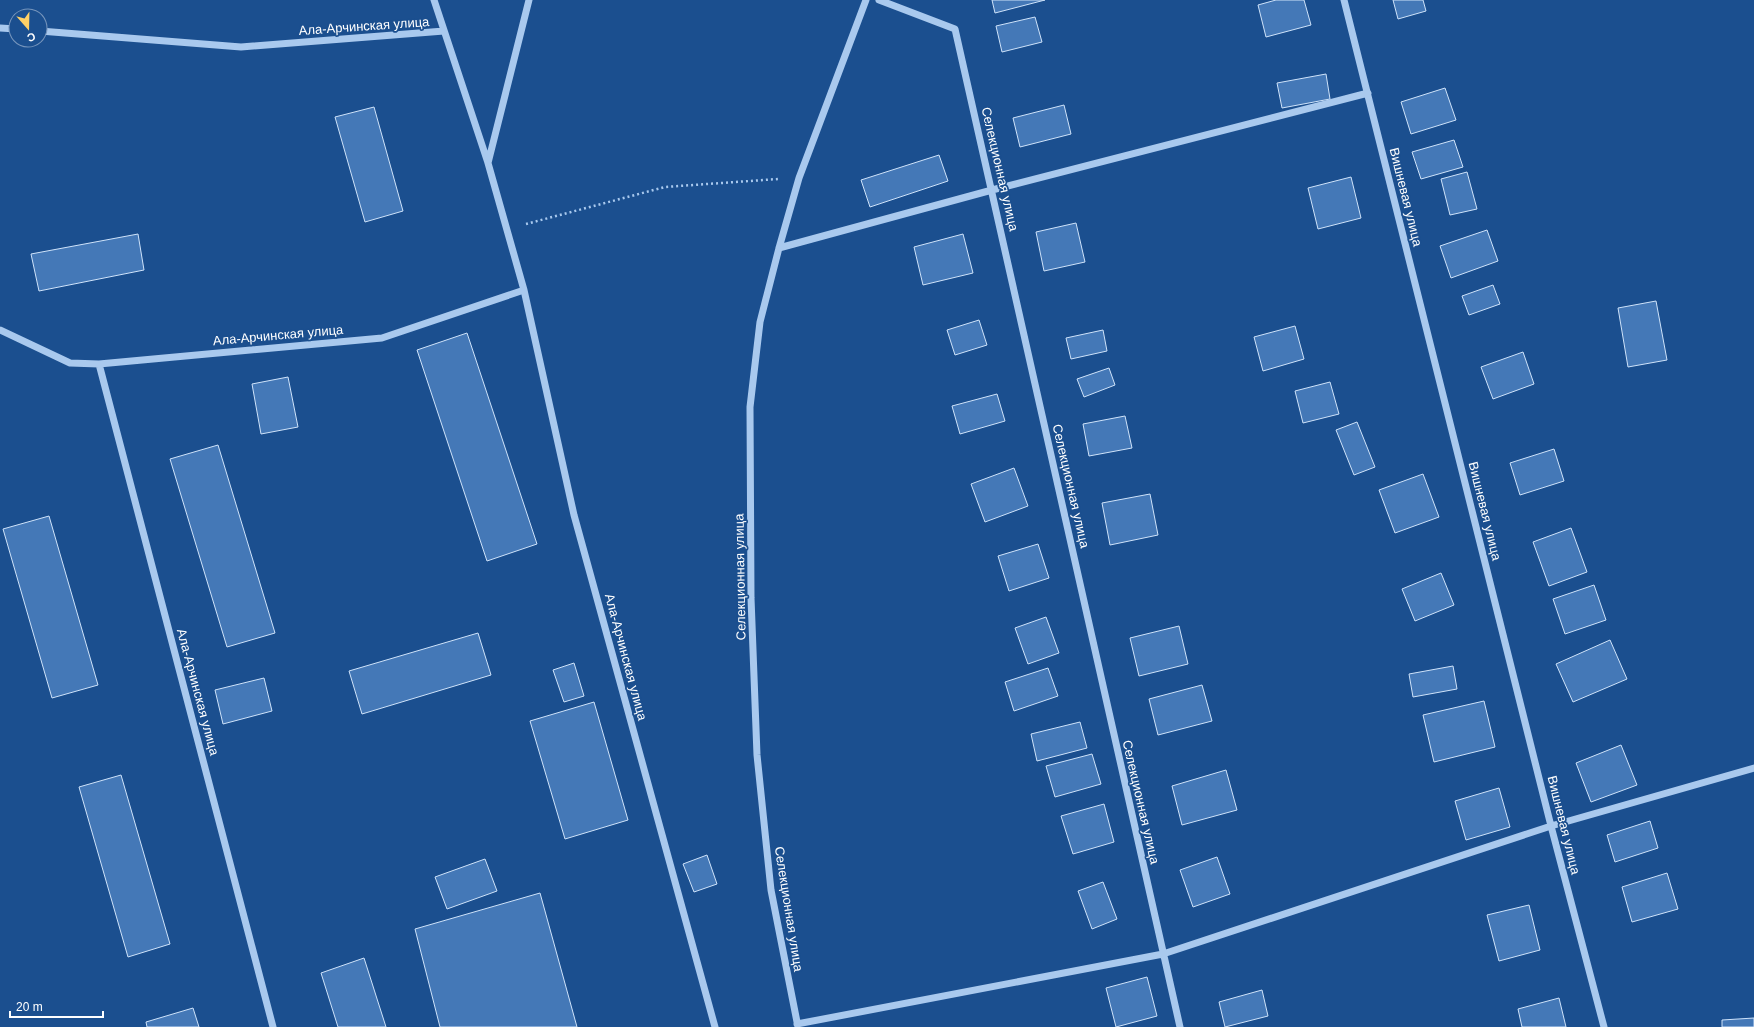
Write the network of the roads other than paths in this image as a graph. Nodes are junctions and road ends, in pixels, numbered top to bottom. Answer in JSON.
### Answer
{"nodes":[{"id":1,"x":434,"y":0,"type":"edge"},
{"id":2,"x":529,"y":0,"type":"edge"},
{"id":3,"x":866,"y":0,"type":"edge"},
{"id":4,"x":879,"y":0,"type":"edge"},
{"id":5,"x":1344,"y":0,"type":"edge"},
{"id":6,"x":48,"y":32,"type":"edge"},
{"id":7,"x":444,"y":32,"type":"junction"},
{"id":8,"x":1368,"y":93,"type":"junction"},
{"id":9,"x":488,"y":163,"type":"junction"},
{"id":10,"x":992,"y":190,"type":"junction"},
{"id":11,"x":779,"y":248,"type":"junction"},
{"id":12,"x":524,"y":290,"type":"junction"},
{"id":13,"x":0,"y":330,"type":"edge"},
{"id":14,"x":99,"y":364,"type":"junction"},
{"id":15,"x":1754,"y":768,"type":"edge"},
{"id":16,"x":1551,"y":826,"type":"junction"},
{"id":17,"x":1163,"y":954,"type":"junction"},
{"id":18,"x":796,"y":1026,"type":"edge"},
{"id":19,"x":273,"y":1027,"type":"edge"},
{"id":20,"x":714,"y":1027,"type":"edge"},
{"id":21,"x":1180,"y":1027,"type":"edge"},
{"id":22,"x":1604,"y":1027,"type":"edge"}],
"edges":[{"from":1,"to":7,"type":"street"},
{"from":2,"to":9,"type":"street"},
{"from":3,"to":11,"type":"street","name":"Селекционная улица"},
{"from":4,"to":10,"type":"street","name":"Селекционная улица"},
{"from":5,"to":8,"type":"street","name":"Вишневая улица"},
{"from":6,"to":7,"type":"street","name":"Ала-Арчинская улица"},
{"from":7,"to":9,"type":"street","name":"Ала-Арчинская улица"},
{"from":8,"to":10,"type":"street"},
{"from":8,"to":16,"type":"street","name":"Вишневая улица"},
{"from":9,"to":12,"type":"street","name":"Ала-Арчинская улица"},
{"from":10,"to":11,"type":"street"},
{"from":10,"to":17,"type":"street","name":"Селекционная улица"},
{"from":11,"to":18,"type":"street","name":"Селекционная улица"},
{"from":12,"to":14,"type":"street","name":"Ала-Арчинская улица"},
{"from":12,"to":20,"type":"street","name":"Ала-Арчинская улица"},
{"from":13,"to":14,"type":"street","name":"Ала-Арчинская улица"},
{"from":14,"to":19,"type":"street","name":"Ала-Арчинская улица"},
{"from":15,"to":16,"type":"street"},
{"from":16,"to":17,"type":"street"},
{"from":16,"to":22,"type":"street","name":"Вишневая улица"},
{"from":17,"to":18,"type":"street"},
{"from":17,"to":21,"type":"street","name":"Селекционная улица"}]}
